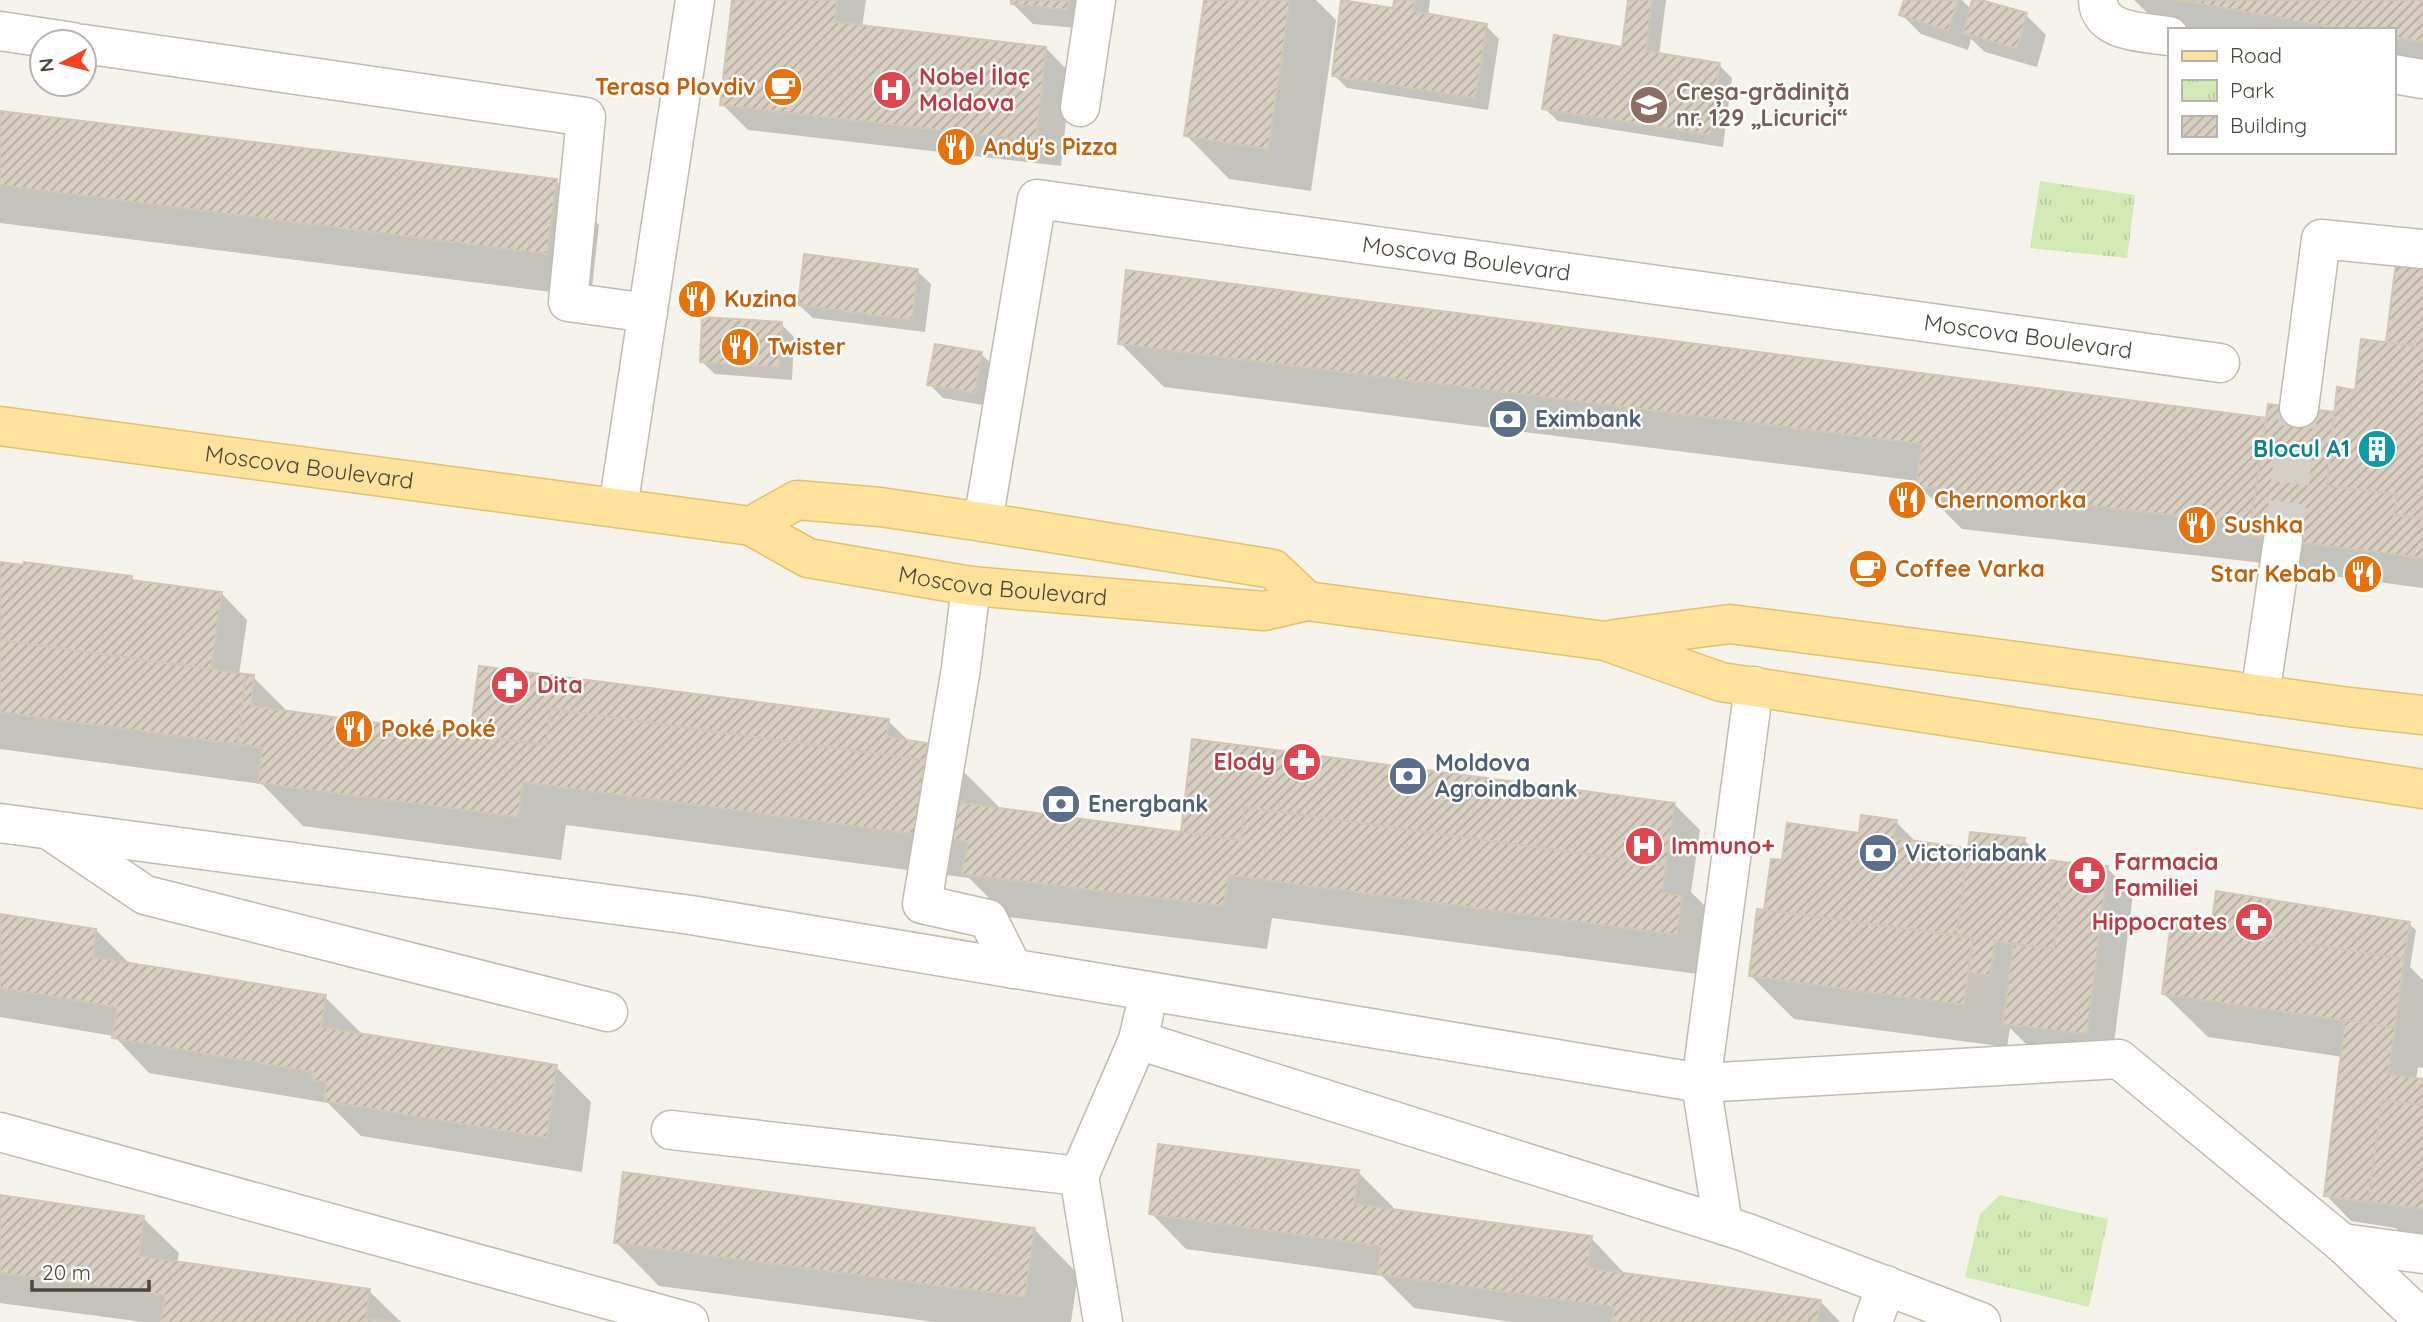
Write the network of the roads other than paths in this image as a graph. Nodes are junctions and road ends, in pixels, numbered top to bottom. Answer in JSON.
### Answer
{"nodes":[{"id":1,"x":695,"y":0,"type":"edge"},
{"id":2,"x":1096,"y":0,"type":"edge"},
{"id":3,"x":2098,"y":0,"type":"edge"},
{"id":4,"x":0,"y":32,"type":"edge"},
{"id":5,"x":28,"y":36,"type":"edge"},
{"id":6,"x":2168,"y":36,"type":"edge"},
{"id":7,"x":98,"y":46,"type":"edge"},
{"id":8,"x":2395,"y":74,"type":"edge"},
{"id":9,"x":2423,"y":79,"type":"edge"},
{"id":10,"x":1080,"y":107,"type":"dead end"},
{"id":11,"x":2423,"y":249,"type":"edge"},
{"id":12,"x":648,"y":313,"type":"junction"},
{"id":13,"x":2220,"y":363,"type":"dead end"},
{"id":14,"x":2299,"y":408,"type":"tunnel mouth"},
{"id":15,"x":0,"y":426,"type":"edge"},
{"id":16,"x":618,"y":508,"type":"junction"},
{"id":17,"x":984,"y":522,"type":"junction"},
{"id":18,"x":751,"y":526,"type":"junction"},
{"id":19,"x":2283,"y":540,"type":"tunnel mouth"},
{"id":20,"x":971,"y":586,"type":"junction"},
{"id":21,"x":1307,"y":601,"type":"junction"},
{"id":22,"x":1605,"y":640,"type":"junction"},
{"id":23,"x":1754,"y":686,"type":"junction"},
{"id":24,"x":2260,"y":695,"type":"junction"},
{"id":25,"x":2423,"y":715,"type":"edge"},
{"id":26,"x":2423,"y":789,"type":"edge"},
{"id":27,"x":0,"y":824,"type":"edge"},
{"id":28,"x":48,"y":830,"type":"junction"},
{"id":29,"x":1013,"y":969,"type":"junction"},
{"id":30,"x":1150,"y":992,"type":"junction"},
{"id":31,"x":608,"y":1012,"type":"dead end"},
{"id":32,"x":1138,"y":1040,"type":"junction"},
{"id":33,"x":1702,"y":1083,"type":"junction"},
{"id":34,"x":671,"y":1130,"type":"dead end"},
{"id":35,"x":0,"y":1132,"type":"edge"},
{"id":36,"x":1079,"y":1176,"type":"junction"},
{"id":37,"x":1723,"y":1225,"type":"junction"},
{"id":38,"x":2342,"y":1243,"type":"junction"},
{"id":39,"x":2423,"y":1254,"type":"edge"},
{"id":40,"x":1886,"y":1285,"type":"junction"},
{"id":41,"x":2423,"y":1320,"type":"edge"},
{"id":42,"x":689,"y":1322,"type":"edge"},
{"id":43,"x":1103,"y":1322,"type":"edge"},
{"id":44,"x":1873,"y":1322,"type":"edge"},
{"id":45,"x":1981,"y":1322,"type":"edge"}],
"edges":[{"from":1,"to":12,"type":"street"},
{"from":2,"to":10,"type":"street"},
{"from":3,"to":6,"type":"street"},
{"from":4,"to":5,"type":"street"},
{"from":7,"to":12,"type":"street"},
{"from":8,"to":9,"type":"street"},
{"from":11,"to":14,"type":"street"},
{"from":12,"to":16,"type":"street"},
{"from":13,"to":17,"type":"street","name":"Moscova Boulevard"},
{"from":15,"to":16,"type":"main road","name":"Moscova Boulevard"},
{"from":16,"to":18,"type":"main road","name":"Moscova Boulevard"},
{"from":17,"to":18,"type":"main road"},
{"from":17,"to":21,"type":"main road"},
{"from":18,"to":20,"type":"main road","name":"Moscova Boulevard"},
{"from":19,"to":24,"type":"street"},
{"from":20,"to":21,"type":"main road","name":"Moscova Boulevard"},
{"from":20,"to":29,"type":"street"},
{"from":21,"to":22,"type":"main road","name":"Moscova Boulevard"},
{"from":22,"to":23,"type":"main road","name":"Moscova Boulevard"},
{"from":22,"to":24,"type":"main road","name":"Moscova Boulevard"},
{"from":23,"to":26,"type":"main road","name":"Moscova Boulevard"},
{"from":23,"to":33,"type":"street"},
{"from":24,"to":25,"type":"main road","name":"Moscova Boulevard"},
{"from":27,"to":28,"type":"street"},
{"from":28,"to":29,"type":"street"},
{"from":28,"to":31,"type":"street"},
{"from":29,"to":30,"type":"street"},
{"from":30,"to":32,"type":"street"},
{"from":30,"to":33,"type":"street"},
{"from":32,"to":36,"type":"street"},
{"from":32,"to":37,"type":"street"},
{"from":33,"to":37,"type":"street"},
{"from":33,"to":38,"type":"street"},
{"from":34,"to":36,"type":"street"},
{"from":35,"to":42,"type":"street"},
{"from":36,"to":43,"type":"street"},
{"from":37,"to":40,"type":"street"},
{"from":38,"to":39,"type":"street"},
{"from":38,"to":41,"type":"street"},
{"from":40,"to":44,"type":"street"},
{"from":40,"to":45,"type":"street"}]}
